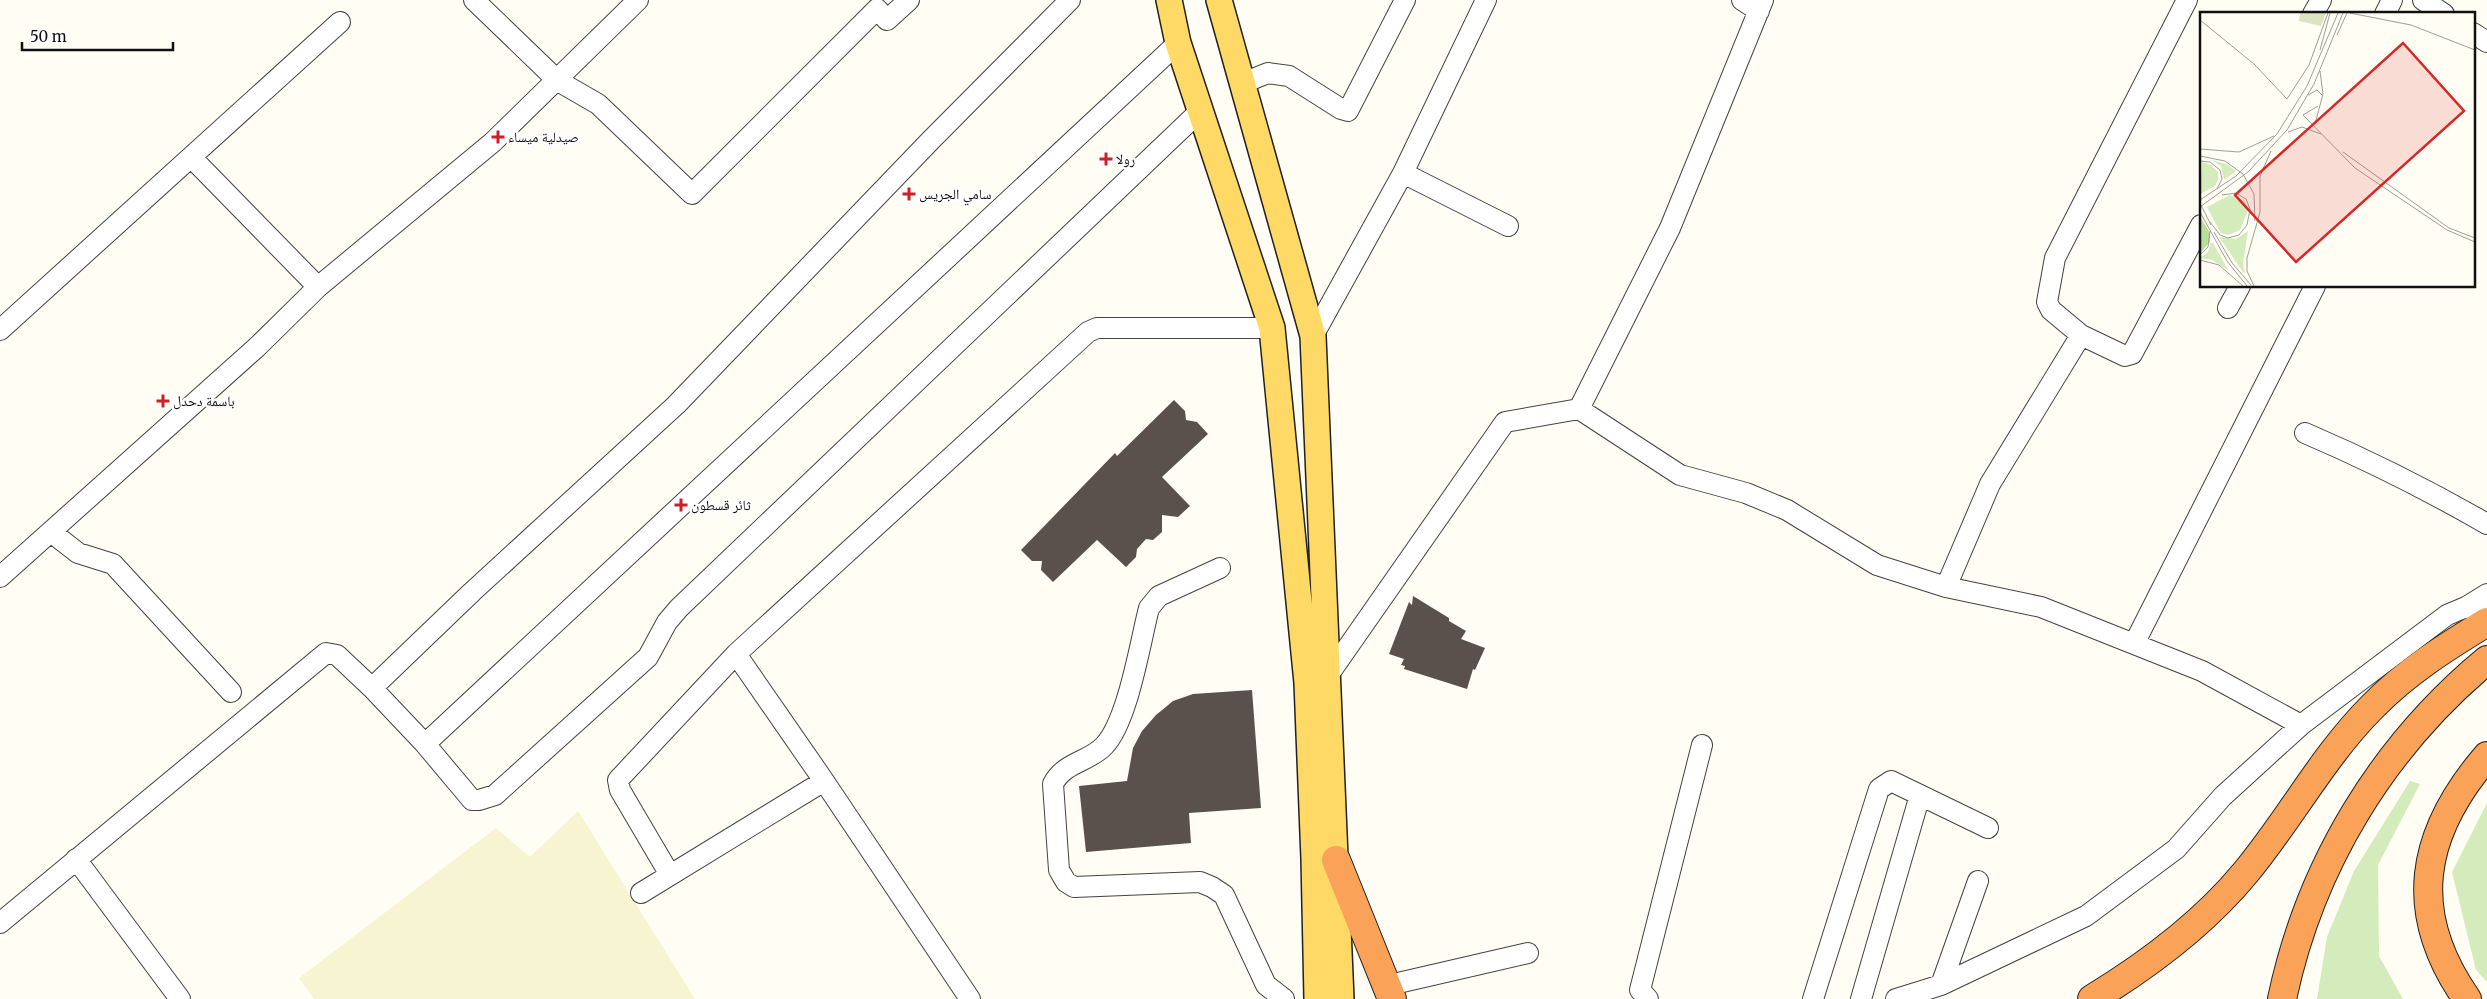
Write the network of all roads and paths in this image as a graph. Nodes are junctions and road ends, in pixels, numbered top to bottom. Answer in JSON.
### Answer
{"nodes":[{"id":1,"x":474,"y":0,"type":"edge"},
{"id":2,"x":638,"y":0,"type":"edge"},
{"id":3,"x":909,"y":0,"type":"edge"},
{"id":4,"x":1070,"y":0,"type":"edge"},
{"id":5,"x":1169,"y":0,"type":"edge"},
{"id":6,"x":1405,"y":0,"type":"edge"},
{"id":7,"x":1486,"y":0,"type":"edge"},
{"id":8,"x":1742,"y":0,"type":"edge"},
{"id":9,"x":2187,"y":0,"type":"edge"},
{"id":10,"x":2320,"y":0,"type":"edge"},
{"id":11,"x":2392,"y":0,"type":"edge"},
{"id":12,"x":2423,"y":0,"type":"edge"},
{"id":13,"x":1221,"y":1,"type":"edge"},
{"id":14,"x":872,"y":5,"type":"edge"},
{"id":15,"x":1761,"y":5,"type":"edge"},
{"id":16,"x":2314,"y":12,"type":"edge"},
{"id":17,"x":2386,"y":12,"type":"edge"},
{"id":18,"x":2441,"y":12,"type":"edge"},
{"id":19,"x":340,"y":22,"type":"dead end"},
{"id":20,"x":2474,"y":34,"type":"edge"},
{"id":21,"x":2487,"y":42,"type":"edge"},
{"id":22,"x":1178,"y":43,"type":"junction"},
{"id":23,"x":558,"y":81,"type":"junction"},
{"id":24,"x":1243,"y":83,"type":"junction"},
{"id":25,"x":1200,"y":111,"type":"junction"},
{"id":26,"x":191,"y":156,"type":"junction"},
{"id":27,"x":1403,"y":173,"type":"junction"},
{"id":28,"x":1508,"y":226,"type":"dead end"},
{"id":29,"x":2200,"y":227,"type":"edge"},
{"id":30,"x":1289,"y":254,"type":"junction"},
{"id":31,"x":1250,"y":259,"type":"junction"},
{"id":32,"x":318,"y":287,"type":"junction"},
{"id":33,"x":2239,"y":288,"type":"edge"},
{"id":34,"x":2314,"y":288,"type":"edge"},
{"id":35,"x":2228,"y":308,"type":"dead end"},
{"id":36,"x":1272,"y":328,"type":"junction"},
{"id":37,"x":0,"y":330,"type":"edge"},
{"id":38,"x":2081,"y":335,"type":"junction"},
{"id":39,"x":1313,"y":336,"type":"junction"},
{"id":40,"x":1579,"y":409,"type":"junction"},
{"id":41,"x":2305,"y":433,"type":"dead end"},
{"id":42,"x":2487,"y":524,"type":"edge"},
{"id":43,"x":51,"y":532,"type":"junction"},
{"id":44,"x":1220,"y":568,"type":"dead end"},
{"id":45,"x":0,"y":577,"type":"edge"},
{"id":46,"x":1946,"y":587,"type":"junction"},
{"id":47,"x":2487,"y":594,"type":"edge"},
{"id":48,"x":2487,"y":613,"type":"edge"},
{"id":49,"x":2477,"y":614,"type":"edge"},
{"id":50,"x":2134,"y":644,"type":"junction"},
{"id":51,"x":736,"y":654,"type":"junction"},
{"id":52,"x":2487,"y":660,"type":"edge"},
{"id":53,"x":1327,"y":677,"type":"junction"},
{"id":54,"x":372,"y":688,"type":"junction"},
{"id":55,"x":231,"y":692,"type":"dead end"},
{"id":56,"x":2301,"y":725,"type":"junction"},
{"id":57,"x":425,"y":744,"type":"junction"},
{"id":58,"x":1702,"y":745,"type":"dead end"},
{"id":59,"x":2487,"y":756,"type":"edge"},
{"id":60,"x":824,"y":780,"type":"junction"},
{"id":61,"x":1920,"y":795,"type":"junction"},
{"id":62,"x":1988,"y":828,"type":"dead end"},
{"id":63,"x":76,"y":860,"type":"junction"},
{"id":64,"x":1336,"y":860,"type":"junction"},
{"id":65,"x":670,"y":875,"type":"junction"},
{"id":66,"x":1978,"y":881,"type":"dead end"},
{"id":67,"x":641,"y":893,"type":"dead end"},
{"id":68,"x":0,"y":923,"type":"edge"},
{"id":69,"x":1528,"y":953,"type":"dead end"},
{"id":70,"x":1941,"y":985,"type":"junction"},
{"id":71,"x":1388,"y":993,"type":"edge"},
{"id":72,"x":1315,"y":998,"type":"edge"},
{"id":73,"x":180,"y":999,"type":"edge"},
{"id":74,"x":970,"y":999,"type":"edge"},
{"id":75,"x":1284,"y":999,"type":"edge"},
{"id":76,"x":1341,"y":999,"type":"edge"},
{"id":77,"x":1648,"y":999,"type":"edge"},
{"id":78,"x":1813,"y":999,"type":"edge"},
{"id":79,"x":1861,"y":999,"type":"edge"},
{"id":80,"x":1896,"y":999,"type":"edge"},
{"id":81,"x":2092,"y":999,"type":"edge"},
{"id":82,"x":2282,"y":999,"type":"edge"},
{"id":83,"x":2467,"y":999,"type":"edge"}],
"edges":[{"from":1,"to":23,"type":"street"},
{"from":2,"to":23,"type":"street"},
{"from":3,"to":14,"type":"street"},
{"from":4,"to":54,"type":"street"},
{"from":5,"to":22,"type":"main road"},
{"from":6,"to":24,"type":"street"},
{"from":7,"to":27,"type":"street"},
{"from":8,"to":15,"type":"street"},
{"from":9,"to":38,"type":"street"},
{"from":10,"to":16,"type":"street"},
{"from":11,"to":17,"type":"street"},
{"from":12,"to":18,"type":"street"},
{"from":13,"to":24,"type":"main road"},
{"from":14,"to":23,"type":"street"},
{"from":15,"to":40,"type":"street"},
{"from":19,"to":26,"type":"street"},
{"from":20,"to":21,"type":"street"},
{"from":22,"to":25,"type":"main road"},
{"from":22,"to":57,"type":"street"},
{"from":23,"to":32,"type":"street"},
{"from":24,"to":30,"type":"main road"},
{"from":25,"to":31,"type":"main road"},
{"from":25,"to":57,"type":"street"},
{"from":26,"to":32,"type":"street"},
{"from":26,"to":37,"type":"street"},
{"from":27,"to":28,"type":"street"},
{"from":27,"to":39,"type":"street"},
{"from":29,"to":38,"type":"street"},
{"from":30,"to":31,"type":"main road"},
{"from":30,"to":39,"type":"main road"},
{"from":31,"to":36,"type":"main road"},
{"from":32,"to":43,"type":"street"},
{"from":33,"to":35,"type":"street"},
{"from":34,"to":50,"type":"street"},
{"from":36,"to":51,"type":"street"},
{"from":36,"to":72,"type":"main road"},
{"from":38,"to":46,"type":"street"},
{"from":39,"to":53,"type":"main road"},
{"from":40,"to":46,"type":"street"},
{"from":40,"to":53,"type":"street"},
{"from":41,"to":42,"type":"street"},
{"from":43,"to":45,"type":"street"},
{"from":43,"to":55,"type":"street"},
{"from":44,"to":75,"type":"street"},
{"from":46,"to":50,"type":"street"},
{"from":47,"to":49,"type":"street"},
{"from":48,"to":49,"type":"street"},
{"from":49,"to":56,"type":"street"},
{"from":49,"to":81,"type":"highway"},
{"from":50,"to":56,"type":"street"},
{"from":51,"to":60,"type":"street"},
{"from":51,"to":65,"type":"street"},
{"from":52,"to":82,"type":"highway"},
{"from":53,"to":64,"type":"main road"},
{"from":54,"to":57,"type":"street"},
{"from":54,"to":63,"type":"street"},
{"from":56,"to":70,"type":"street"},
{"from":58,"to":77,"type":"street"},
{"from":59,"to":83,"type":"highway"},
{"from":60,"to":65,"type":"street"},
{"from":60,"to":74,"type":"street"},
{"from":61,"to":62,"type":"street"},
{"from":61,"to":78,"type":"street"},
{"from":61,"to":79,"type":"street"},
{"from":63,"to":68,"type":"street"},
{"from":63,"to":73,"type":"street"},
{"from":64,"to":71,"type":"highway"},
{"from":64,"to":76,"type":"main road"},
{"from":65,"to":67,"type":"street"},
{"from":66,"to":70,"type":"street"},
{"from":69,"to":71,"type":"street"},
{"from":70,"to":80,"type":"street"}]}
